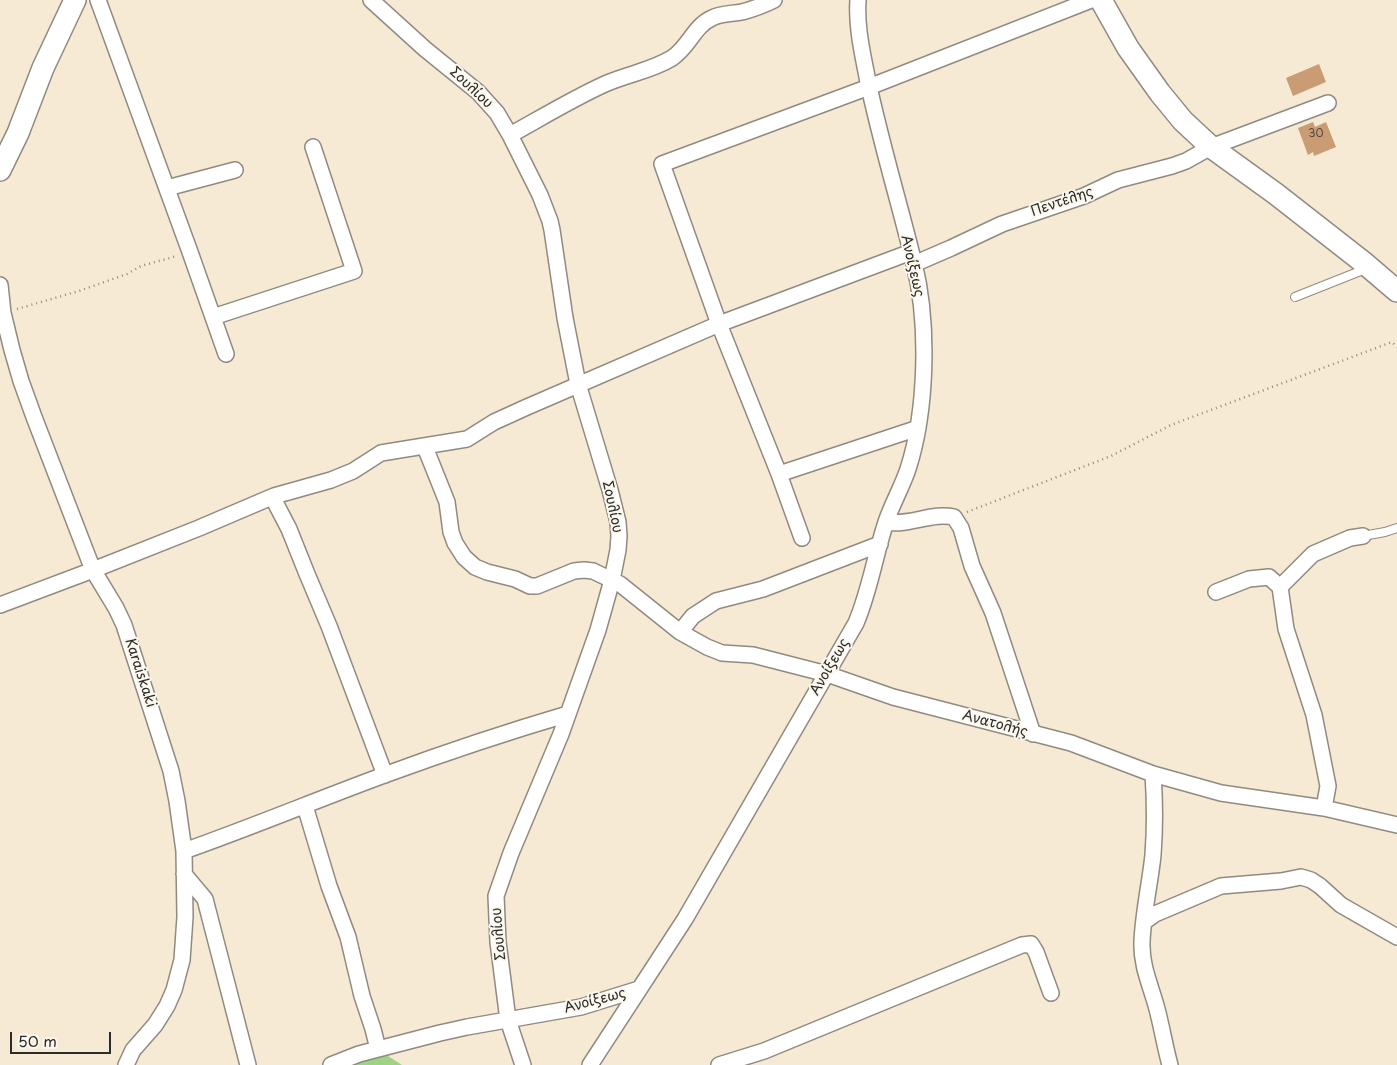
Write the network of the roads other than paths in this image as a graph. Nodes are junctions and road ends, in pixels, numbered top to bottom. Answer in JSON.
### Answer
{"nodes":[{"id":1,"x":75,"y":0,"type":"edge"},
{"id":2,"x":98,"y":0,"type":"edge"},
{"id":3,"x":371,"y":0,"type":"edge"},
{"id":4,"x":774,"y":0,"type":"edge"},
{"id":5,"x":858,"y":0,"type":"edge"},
{"id":6,"x":1092,"y":0,"type":"edge"},
{"id":7,"x":1101,"y":0,"type":"edge"},
{"id":8,"x":869,"y":87,"type":"junction"},
{"id":9,"x":1328,"y":103,"type":"dead end"},
{"id":10,"x":510,"y":136,"type":"junction"},
{"id":11,"x":313,"y":147,"type":"dead end"},
{"id":12,"x":1211,"y":147,"type":"junction"},
{"id":13,"x":0,"y":170,"type":"edge"},
{"id":14,"x":235,"y":170,"type":"dead end"},
{"id":15,"x":167,"y":188,"type":"junction"},
{"id":16,"x":912,"y":258,"type":"junction"},
{"id":17,"x":1370,"y":268,"type":"junction"},
{"id":18,"x":0,"y":284,"type":"edge"},
{"id":19,"x":1397,"y":291,"type":"edge"},
{"id":20,"x":1295,"y":297,"type":"dead end"},
{"id":21,"x":213,"y":317,"type":"junction"},
{"id":22,"x":719,"y":324,"type":"junction"},
{"id":23,"x":226,"y":354,"type":"dead end"},
{"id":24,"x":578,"y":384,"type":"junction"},
{"id":25,"x":918,"y":428,"type":"junction"},
{"id":26,"x":425,"y":447,"type":"junction"},
{"id":27,"x":779,"y":474,"type":"junction"},
{"id":28,"x":274,"y":496,"type":"junction"},
{"id":29,"x":886,"y":522,"type":"junction"},
{"id":30,"x":1397,"y":528,"type":"edge"},
{"id":31,"x":1363,"y":536,"type":"joint"},
{"id":32,"x":802,"y":538,"type":"dead end"},
{"id":33,"x":880,"y":544,"type":"junction"},
{"id":34,"x":93,"y":570,"type":"junction"},
{"id":35,"x":612,"y":580,"type":"junction"},
{"id":36,"x":1280,"y":587,"type":"junction"},
{"id":37,"x":1216,"y":592,"type":"dead end"},
{"id":38,"x":0,"y":605,"type":"edge"},
{"id":39,"x":680,"y":632,"type":"junction"},
{"id":40,"x":827,"y":674,"type":"junction"},
{"id":41,"x":568,"y":714,"type":"junction"},
{"id":42,"x":1033,"y":734,"type":"junction"},
{"id":43,"x":1153,"y":774,"type":"junction"},
{"id":44,"x":385,"y":775,"type":"junction"},
{"id":45,"x":305,"y":806,"type":"junction"},
{"id":46,"x":1324,"y":808,"type":"junction"},
{"id":47,"x":1397,"y":825,"type":"edge"},
{"id":48,"x":184,"y":850,"type":"junction"},
{"id":49,"x":184,"y":874,"type":"junction"},
{"id":50,"x":1144,"y":922,"type":"junction"},
{"id":51,"x":1397,"y":937,"type":"edge"},
{"id":52,"x":639,"y":989,"type":"junction"},
{"id":53,"x":1052,"y":993,"type":"dead end"},
{"id":54,"x":508,"y":1020,"type":"junction"},
{"id":55,"x":378,"y":1049,"type":"junction"},
{"id":56,"x":126,"y":1065,"type":"edge"},
{"id":57,"x":248,"y":1065,"type":"edge"},
{"id":58,"x":331,"y":1065,"type":"edge"},
{"id":59,"x":523,"y":1065,"type":"edge"},
{"id":60,"x":590,"y":1065,"type":"edge"},
{"id":61,"x":719,"y":1065,"type":"edge"},
{"id":62,"x":1170,"y":1065,"type":"edge"}],
"edges":[{"from":1,"to":13,"type":"street"},
{"from":2,"to":15,"type":"street"},
{"from":3,"to":10,"type":"street","name":"Σουλίου"},
{"from":4,"to":10,"type":"street"},
{"from":5,"to":8,"type":"street","name":"Ανοίξεως"},
{"from":6,"to":8,"type":"street"},
{"from":7,"to":12,"type":"street"},
{"from":8,"to":16,"type":"street","name":"Ανοίξεως"},
{"from":8,"to":22,"type":"street"},
{"from":9,"to":12,"type":"street","name":"Πεντέλης"},
{"from":10,"to":24,"type":"street","name":"Σουλίου"},
{"from":11,"to":21,"type":"street"},
{"from":12,"to":16,"type":"street","name":"Πεντέλης"},
{"from":12,"to":17,"type":"street"},
{"from":14,"to":15,"type":"street"},
{"from":15,"to":21,"type":"street"},
{"from":16,"to":22,"type":"street","name":"Πεντέλης"},
{"from":16,"to":25,"type":"street","name":"Ανοίξεως"},
{"from":17,"to":19,"type":"street"},
{"from":17,"to":20,"type":"lane"},
{"from":18,"to":34,"type":"street","name":"Karaiskaki"},
{"from":21,"to":23,"type":"street"},
{"from":22,"to":24,"type":"street","name":"Πεντέλης"},
{"from":22,"to":27,"type":"street"},
{"from":24,"to":26,"type":"street","name":"Πεντέλης"},
{"from":24,"to":35,"type":"street","name":"Σουλίου"},
{"from":25,"to":27,"type":"street"},
{"from":25,"to":29,"type":"street","name":"Ανοίξεως"},
{"from":26,"to":28,"type":"street","name":"Πεντέλης"},
{"from":26,"to":35,"type":"street","name":"Ανατολής"},
{"from":27,"to":32,"type":"street"},
{"from":28,"to":34,"type":"street","name":"Πεντέλης"},
{"from":28,"to":44,"type":"street"},
{"from":29,"to":33,"type":"street","name":"Ανοίξεως"},
{"from":29,"to":42,"type":"street"},
{"from":30,"to":31,"type":"lane"},
{"from":31,"to":36,"type":"street"},
{"from":33,"to":39,"type":"street"},
{"from":33,"to":40,"type":"street","name":"Ανοίξεως"},
{"from":34,"to":38,"type":"street","name":"Πεντέλης"},
{"from":34,"to":48,"type":"street","name":"Karaiskaki"},
{"from":35,"to":39,"type":"street","name":"Ανατολής"},
{"from":35,"to":41,"type":"street","name":"Σουλίου"},
{"from":36,"to":37,"type":"street"},
{"from":36,"to":46,"type":"street"},
{"from":39,"to":40,"type":"street","name":"Ανατολής"},
{"from":40,"to":42,"type":"street","name":"Ανατολής"},
{"from":40,"to":52,"type":"street","name":"Ανοίξεως"},
{"from":41,"to":44,"type":"street"},
{"from":41,"to":54,"type":"street","name":"Σουλίου"},
{"from":42,"to":43,"type":"street","name":"Ανατολής"},
{"from":43,"to":46,"type":"street","name":"Ανατολής"},
{"from":43,"to":50,"type":"street"},
{"from":44,"to":45,"type":"street"},
{"from":45,"to":48,"type":"street"},
{"from":45,"to":55,"type":"street"},
{"from":46,"to":47,"type":"street","name":"Ανατολής"},
{"from":48,"to":49,"type":"street","name":"Karaiskaki"},
{"from":49,"to":56,"type":"street","name":"Karaiskaki"},
{"from":49,"to":57,"type":"street"},
{"from":50,"to":51,"type":"street"},
{"from":50,"to":62,"type":"street"},
{"from":52,"to":54,"type":"street","name":"Ανοίξεως"},
{"from":52,"to":60,"type":"street"},
{"from":53,"to":61,"type":"street"},
{"from":54,"to":55,"type":"street","name":"Ανοίξεως"},
{"from":54,"to":59,"type":"street","name":"Σουλίου"},
{"from":55,"to":58,"type":"street","name":"Ανοίξεως"}]}
